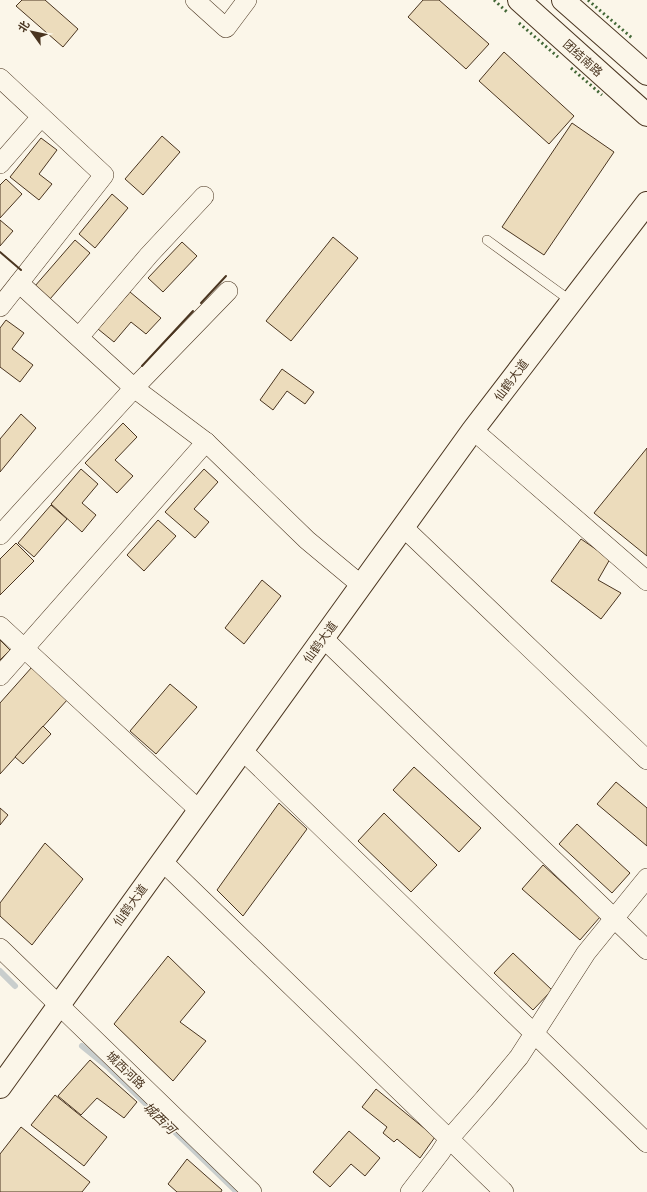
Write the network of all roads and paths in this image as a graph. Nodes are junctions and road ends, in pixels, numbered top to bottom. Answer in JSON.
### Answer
{"nodes":[{"id":1,"x":195,"y":0,"type":"edge"},
{"id":2,"x":247,"y":0,"type":"edge"},
{"id":3,"x":519,"y":0,"type":"edge"},
{"id":4,"x":563,"y":0,"type":"edge"},
{"id":5,"x":647,"y":74,"type":"edge"},
{"id":6,"x":0,"y":78,"type":"edge"},
{"id":7,"x":647,"y":116,"type":"edge"},
{"id":8,"x":41,"y":117,"type":"junction"},
{"id":9,"x":0,"y":164,"type":"edge"},
{"id":10,"x":204,"y":196,"type":"dead end"},
{"id":11,"x":647,"y":203,"type":"edge"},
{"id":12,"x":487,"y":240,"type":"dead end"},
{"id":13,"x":19,"y":283,"type":"junction"},
{"id":14,"x":228,"y":291,"type":"dead end"},
{"id":15,"x":572,"y":301,"type":"junction"},
{"id":16,"x":0,"y":307,"type":"edge"},
{"id":17,"x":79,"y":338,"type":"junction"},
{"id":18,"x":134,"y":388,"type":"junction"},
{"id":19,"x":473,"y":430,"type":"junction"},
{"id":20,"x":206,"y":442,"type":"junction"},
{"id":21,"x":403,"y":527,"type":"junction"},
{"id":22,"x":0,"y":535,"type":"edge"},
{"id":23,"x":647,"y":581,"type":"edge"},
{"id":24,"x":361,"y":585,"type":"junction"},
{"id":25,"x":0,"y":626,"type":"edge"},
{"id":26,"x":323,"y":638,"type":"junction"},
{"id":27,"x":24,"y":649,"type":"junction"},
{"id":28,"x":0,"y":676,"type":"edge"},
{"id":29,"x":242,"y":750,"type":"junction"},
{"id":30,"x":647,"y":760,"type":"edge"},
{"id":31,"x":199,"y":810,"type":"junction"},
{"id":32,"x":162,"y":861,"type":"junction"},
{"id":33,"x":647,"y":878,"type":"edge"},
{"id":34,"x":613,"y":919,"type":"junction"},
{"id":35,"x":0,"y":948,"type":"edge"},
{"id":36,"x":647,"y":950,"type":"edge"},
{"id":37,"x":58,"y":1004,"type":"junction"},
{"id":38,"x":534,"y":1033,"type":"junction"},
{"id":39,"x":0,"y":1087,"type":"edge"},
{"id":40,"x":449,"y":1139,"type":"junction"},
{"id":41,"x":647,"y":1143,"type":"edge"},
{"id":42,"x":252,"y":1192,"type":"edge"},
{"id":43,"x":410,"y":1192,"type":"edge"},
{"id":44,"x":504,"y":1192,"type":"edge"}],
"edges":[{"from":1,"to":2,"type":"street"},
{"from":3,"to":7,"type":"main road","name":"团结南路"},
{"from":4,"to":5,"type":"main road"},
{"from":6,"to":8,"type":"street"},
{"from":8,"to":9,"type":"street"},
{"from":8,"to":13,"type":"street"},
{"from":10,"to":17,"type":"street"},
{"from":11,"to":15,"type":"main road","name":"仙鹤大道"},
{"from":12,"to":15,"type":"lane"},
{"from":13,"to":16,"type":"street"},
{"from":13,"to":17,"type":"street"},
{"from":14,"to":18,"type":"street"},
{"from":15,"to":19,"type":"main road","name":"仙鹤大道"},
{"from":17,"to":18,"type":"street"},
{"from":18,"to":20,"type":"street"},
{"from":18,"to":22,"type":"street"},
{"from":19,"to":21,"type":"main road","name":"仙鹤大道"},
{"from":19,"to":23,"type":"street"},
{"from":20,"to":24,"type":"street"},
{"from":20,"to":27,"type":"street"},
{"from":21,"to":24,"type":"main road","name":"仙鹤大道"},
{"from":21,"to":30,"type":"street"},
{"from":24,"to":26,"type":"main road","name":"仙鹤大道"},
{"from":25,"to":27,"type":"street"},
{"from":26,"to":29,"type":"main road","name":"仙鹤大道"},
{"from":26,"to":34,"type":"street"},
{"from":27,"to":28,"type":"street"},
{"from":27,"to":31,"type":"street"},
{"from":29,"to":31,"type":"main road","name":"仙鹤大道"},
{"from":29,"to":38,"type":"street"},
{"from":31,"to":32,"type":"main road","name":"仙鹤大道"},
{"from":32,"to":37,"type":"main road","name":"仙鹤大道"},
{"from":32,"to":40,"type":"street"},
{"from":33,"to":34,"type":"street"},
{"from":34,"to":36,"type":"street"},
{"from":34,"to":38,"type":"street"},
{"from":35,"to":37,"type":"street","name":"城西河路"},
{"from":37,"to":39,"type":"main road","name":"仙鹤大道"},
{"from":37,"to":42,"type":"street","name":"城西河路"},
{"from":38,"to":40,"type":"street"},
{"from":38,"to":41,"type":"street"},
{"from":40,"to":43,"type":"street"},
{"from":40,"to":44,"type":"street"}]}
